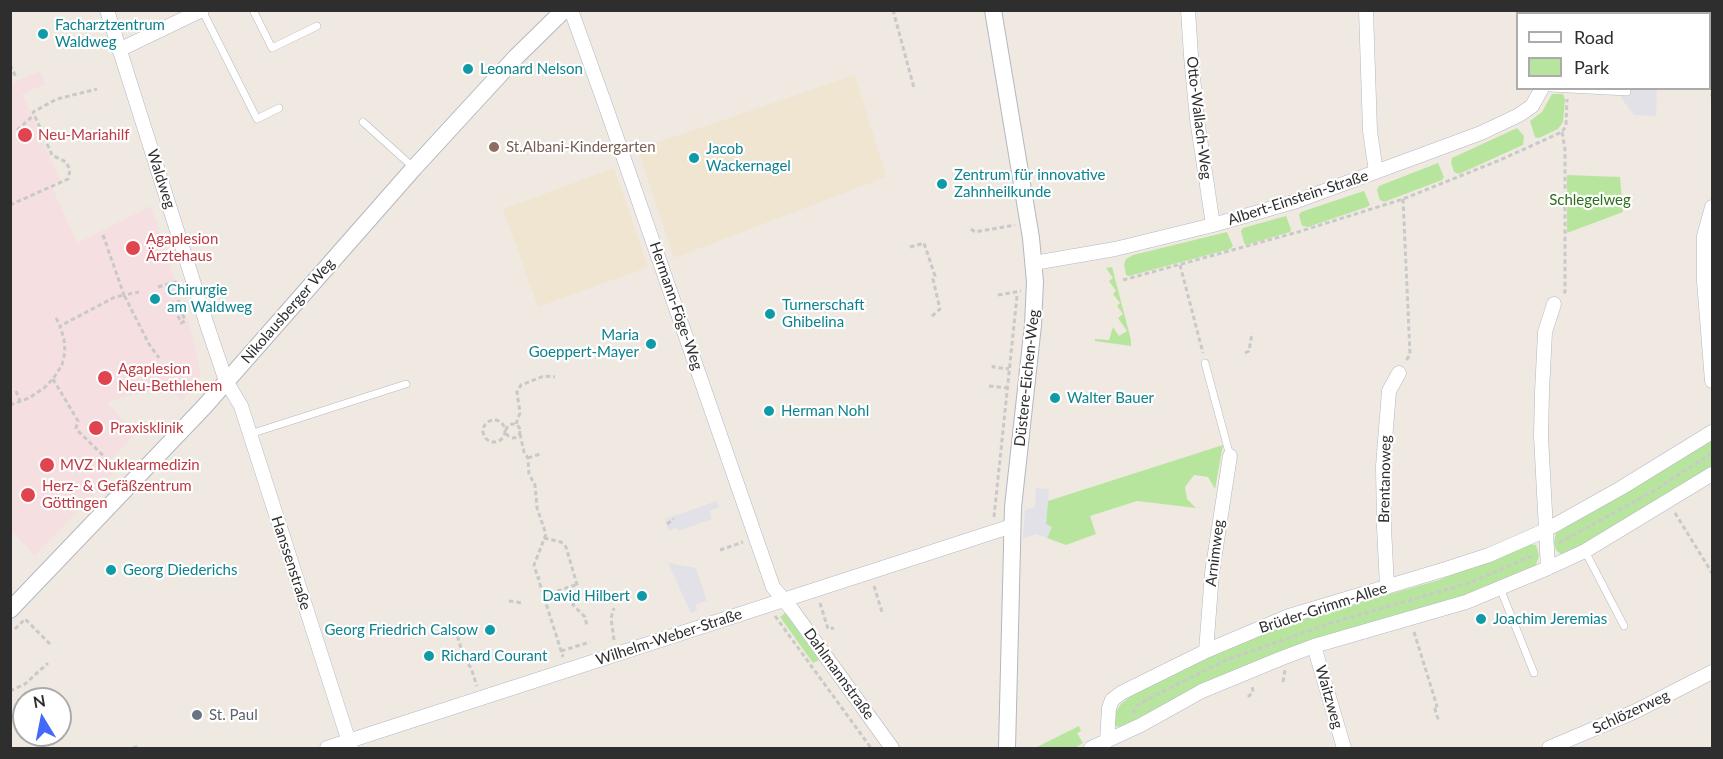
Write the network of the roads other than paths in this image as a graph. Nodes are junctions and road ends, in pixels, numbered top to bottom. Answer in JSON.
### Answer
{"nodes":[{"id":1,"x":107,"y":10,"type":"edge"},
{"id":2,"x":202,"y":10,"type":"edge"},
{"id":3,"x":253,"y":10,"type":"edge"},
{"id":4,"x":564,"y":10,"type":"edge"},
{"id":5,"x":571,"y":10,"type":"edge"},
{"id":6,"x":993,"y":10,"type":"edge"},
{"id":7,"x":1188,"y":10,"type":"edge"},
{"id":8,"x":1366,"y":10,"type":"edge"},
{"id":9,"x":316,"y":26,"type":"dead end"},
{"id":10,"x":119,"y":50,"type":"junction"},
{"id":11,"x":1541,"y":90,"type":"edge"},
{"id":12,"x":1588,"y":90,"type":"edge"},
{"id":13,"x":1627,"y":92,"type":"dead end"},
{"id":14,"x":279,"y":108,"type":"dead end"},
{"id":15,"x":363,"y":122,"type":"dead end"},
{"id":16,"x":414,"y":168,"type":"junction"},
{"id":17,"x":1376,"y":172,"type":"junction"},
{"id":18,"x":1713,"y":207,"type":"edge"},
{"id":19,"x":1213,"y":225,"type":"junction"},
{"id":20,"x":1034,"y":263,"type":"junction"},
{"id":21,"x":1554,"y":304,"type":"road end"},
{"id":22,"x":1205,"y":363,"type":"road end"},
{"id":23,"x":1399,"y":373,"type":"road end"},
{"id":24,"x":226,"y":381,"type":"junction"},
{"id":25,"x":1713,"y":381,"type":"edge"},
{"id":26,"x":406,"y":384,"type":"dead end"},
{"id":27,"x":1713,"y":432,"type":"edge"},
{"id":28,"x":250,"y":434,"type":"junction"},
{"id":29,"x":1230,"y":456,"type":"joint"},
{"id":30,"x":1713,"y":474,"type":"edge"},
{"id":31,"x":1012,"y":526,"type":"junction"},
{"id":32,"x":1546,"y":530,"type":"junction"},
{"id":33,"x":1585,"y":551,"type":"junction"},
{"id":34,"x":1548,"y":568,"type":"junction"},
{"id":35,"x":1387,"y":587,"type":"junction"},
{"id":36,"x":1500,"y":588,"type":"junction"},
{"id":37,"x":783,"y":600,"type":"junction"},
{"id":38,"x":10,"y":610,"type":"edge"},
{"id":39,"x":1624,"y":626,"type":"dead end"},
{"id":40,"x":1309,"y":648,"type":"junction"},
{"id":41,"x":1206,"y":651,"type":"junction"},
{"id":42,"x":1713,"y":672,"type":"edge"},
{"id":43,"x":1534,"y":673,"type":"dead end"},
{"id":44,"x":1107,"y":741,"type":"junction"},
{"id":45,"x":350,"y":745,"type":"edge"},
{"id":46,"x":327,"y":748,"type":"edge"},
{"id":47,"x":892,"y":748,"type":"edge"},
{"id":48,"x":1007,"y":748,"type":"edge"},
{"id":49,"x":1091,"y":748,"type":"edge"},
{"id":50,"x":1344,"y":748,"type":"edge"},
{"id":51,"x":1549,"y":748,"type":"edge"}],
"edges":[{"from":1,"to":10,"type":"street","name":"Waldweg"},
{"from":2,"to":10,"type":"street"},
{"from":2,"to":14,"type":"lane"},
{"from":3,"to":9,"type":"lane"},
{"from":4,"to":16,"type":"street","name":"Nikolausberger Weg"},
{"from":5,"to":37,"type":"street","name":"Hermann-Föge-Weg"},
{"from":6,"to":20,"type":"street","name":"Düstere-Eichen-Weg"},
{"from":7,"to":19,"type":"street","name":"Otto-Wallach-Weg"},
{"from":8,"to":17,"type":"street"},
{"from":10,"to":24,"type":"street","name":"Waldweg"},
{"from":11,"to":17,"type":"street","name":"Albert-Einstein-Straße"},
{"from":12,"to":13,"type":"lane"},
{"from":15,"to":16,"type":"lane"},
{"from":16,"to":24,"type":"street","name":"Nikolausberger Weg"},
{"from":17,"to":19,"type":"street","name":"Albert-Einstein-Straße"},
{"from":18,"to":25,"type":"street"},
{"from":19,"to":20,"type":"street","name":"Albert-Einstein-Straße"},
{"from":20,"to":31,"type":"street","name":"Düstere-Eichen-Weg"},
{"from":21,"to":32,"type":"street"},
{"from":22,"to":29,"type":"lane"},
{"from":23,"to":35,"type":"street","name":"Brentanoweg"},
{"from":24,"to":28,"type":"street","name":"Hanssenstraße"},
{"from":24,"to":38,"type":"street","name":"Nikolausberger Weg"},
{"from":26,"to":28,"type":"lane"},
{"from":27,"to":32,"type":"street","name":"Brüder-Grimm-Allee"},
{"from":28,"to":45,"type":"street","name":"Hanssenstraße"},
{"from":29,"to":41,"type":"street","name":"Arnimweg"},
{"from":30,"to":33,"type":"street"},
{"from":31,"to":37,"type":"street","name":"Wilhelm-Weber-Straße"},
{"from":31,"to":48,"type":"street","name":"Düstere-Eichen-Weg"},
{"from":32,"to":34,"type":"street"},
{"from":32,"to":35,"type":"street","name":"Brüder-Grimm-Allee"},
{"from":33,"to":34,"type":"street"},
{"from":33,"to":39,"type":"lane"},
{"from":34,"to":36,"type":"street"},
{"from":35,"to":41,"type":"street","name":"Brüder-Grimm-Allee"},
{"from":36,"to":40,"type":"street"},
{"from":36,"to":43,"type":"lane"},
{"from":37,"to":45,"type":"street","name":"Wilhelm-Weber-Straße"},
{"from":37,"to":47,"type":"street","name":"Dahlmannstraße"},
{"from":40,"to":44,"type":"street"},
{"from":40,"to":50,"type":"street","name":"Waitzweg"},
{"from":41,"to":44,"type":"street","name":"Brüder-Grimm-Allee"},
{"from":42,"to":51,"type":"street","name":"Schlözerweg"},
{"from":44,"to":49,"type":"street"},
{"from":45,"to":46,"type":"street","name":"Wilhelm-Weber-Straße"}]}
